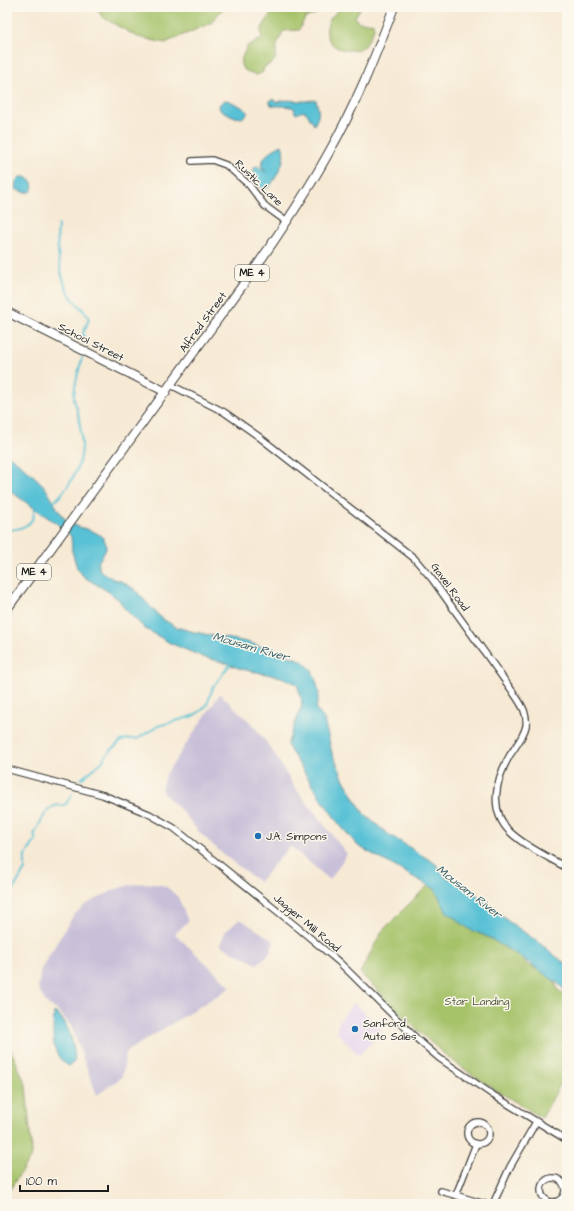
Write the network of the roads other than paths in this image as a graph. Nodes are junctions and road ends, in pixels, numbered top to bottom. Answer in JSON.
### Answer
{"nodes":[{"id":1,"x":394,"y":7,"type":"edge"},
{"id":2,"x":192,"y":161,"type":"dead end"},
{"id":3,"x":287,"y":222,"type":"junction"},
{"id":4,"x":7,"y":312,"type":"edge"},
{"id":5,"x":171,"y":385,"type":"junction"},
{"id":6,"x":166,"y":392,"type":"junction"},
{"id":7,"x":7,"y":609,"type":"edge"},
{"id":8,"x":7,"y":769,"type":"edge"},
{"id":9,"x":567,"y":868,"type":"edge"},
{"id":10,"x":536,"y":1122,"type":"junction"},
{"id":11,"x":567,"y":1140,"type":"edge"},
{"id":12,"x":476,"y":1144,"type":"junction"},
{"id":13,"x":440,"y":1191,"type":"dead end"},
{"id":14,"x":456,"y":1196,"type":"junction"},
{"id":15,"x":547,"y":1202,"type":"edge"},
{"id":16,"x":484,"y":1204,"type":"edge"},
{"id":17,"x":494,"y":1204,"type":"edge"}],
"edges":[{"from":1,"to":3,"type":"main road","name":"Alfred Street","number":"ME 4"},
{"from":2,"to":3,"type":"street","name":"Rustic Lane"},
{"from":3,"to":5,"type":"main road","name":"Alfred Street","number":"ME 4"},
{"from":4,"to":6,"type":"main road","name":"School Street"},
{"from":5,"to":6,"type":"main road","name":"Alfred Street","number":"ME 4"},
{"from":5,"to":9,"type":"street","name":"Gavel Road"},
{"from":6,"to":7,"type":"main road","name":"Alfred Street","number":"ME 4"},
{"from":8,"to":10,"type":"street","name":"Jagger Mill Road"},
{"from":10,"to":11,"type":"street","name":"Jagger Mill Road"},
{"from":10,"to":17,"type":"street"},
{"from":12,"to":12,"type":"street"},
{"from":12,"to":14,"type":"street"},
{"from":13,"to":14,"type":"street"},
{"from":14,"to":16,"type":"street"},
{"from":15,"to":15,"type":"street"}]}
